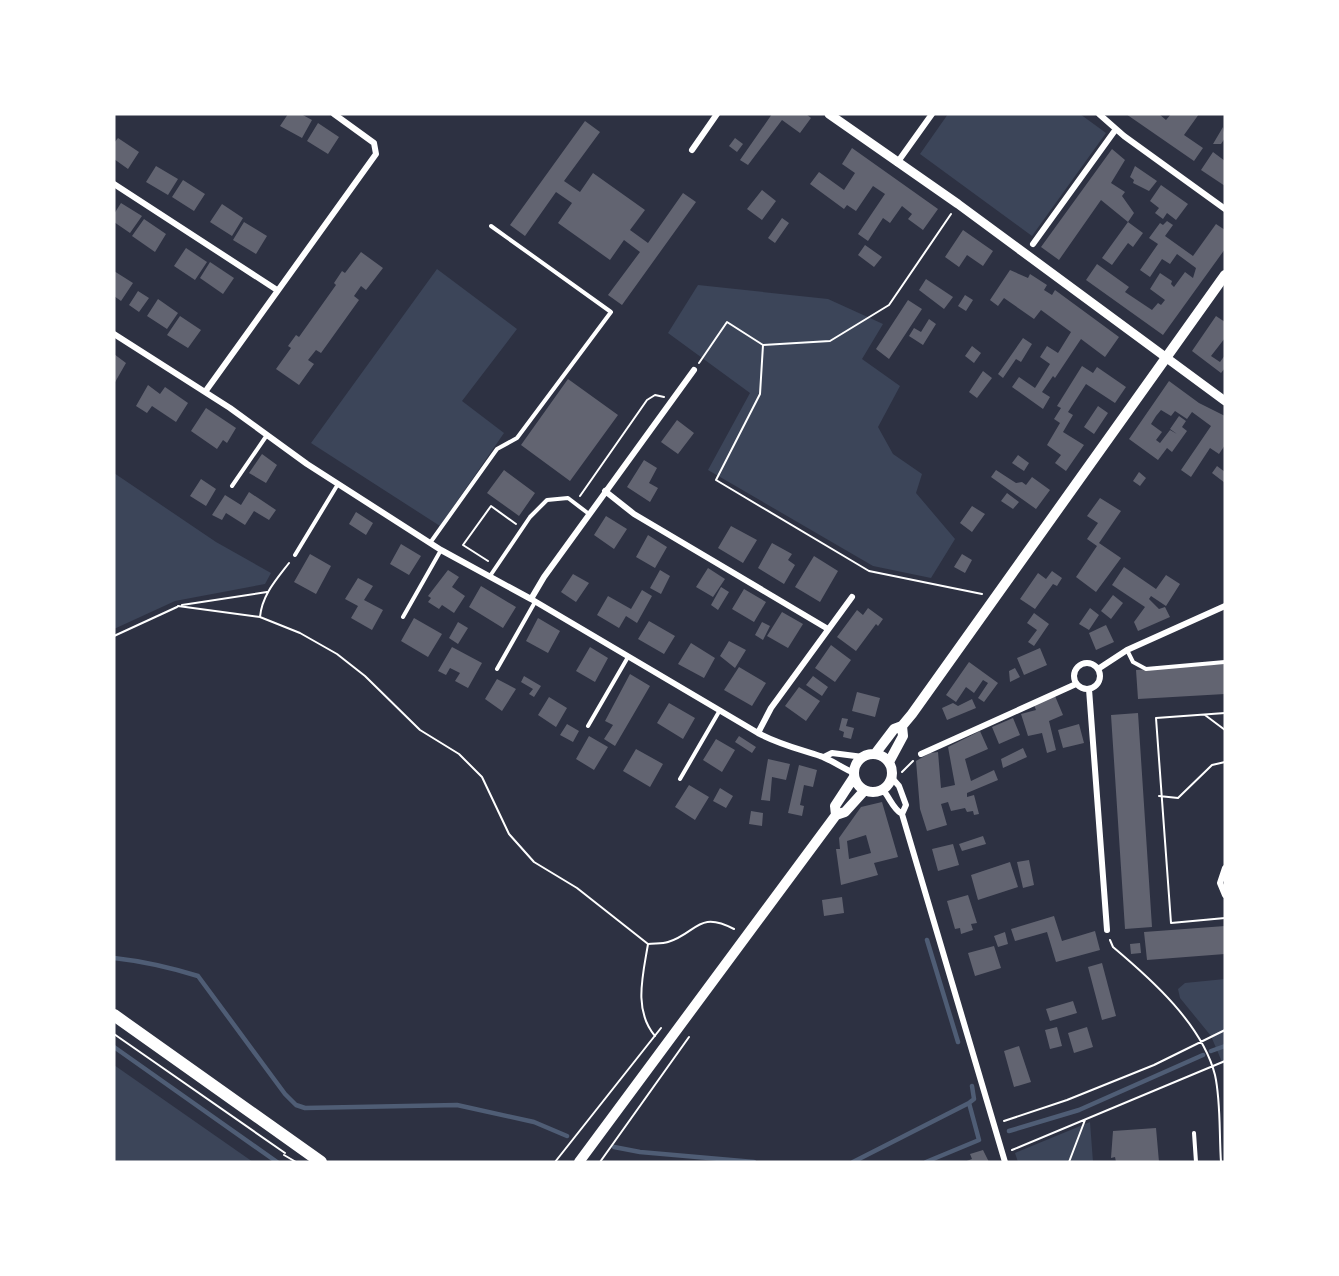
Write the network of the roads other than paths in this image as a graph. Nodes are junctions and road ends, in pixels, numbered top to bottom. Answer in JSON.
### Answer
{"nodes":[{"id":1,"x":334,"y":114,"type":"edge"},
{"id":2,"x":717,"y":114,"type":"edge"},
{"id":3,"x":829,"y":114,"type":"edge"},
{"id":4,"x":932,"y":114,"type":"edge"},
{"id":5,"x":1099,"y":114,"type":"edge"},
{"id":6,"x":1116,"y":129,"type":"junction"},
{"id":7,"x":692,"y":150,"type":"dead end"},
{"id":8,"x":897,"y":164,"type":"junction"},
{"id":9,"x":114,"y":184,"type":"edge"},
{"id":10,"x":1225,"y":209,"type":"edge"},
{"id":11,"x":491,"y":226,"type":"dead end"},
{"id":12,"x":1033,"y":244,"type":"joint"},
{"id":13,"x":1025,"y":255,"type":"junction"},
{"id":14,"x":1225,"y":275,"type":"edge"},
{"id":15,"x":277,"y":290,"type":"junction"},
{"id":16,"x":114,"y":334,"type":"edge"},
{"id":17,"x":1167,"y":357,"type":"junction"},
{"id":18,"x":694,"y":370,"type":"road end"},
{"id":19,"x":205,"y":392,"type":"junction"},
{"id":20,"x":1225,"y":401,"type":"edge"},
{"id":21,"x":267,"y":434,"type":"junction"},
{"id":22,"x":338,"y":484,"type":"junction"},
{"id":23,"x":232,"y":486,"type":"dead end"},
{"id":24,"x":605,"y":491,"type":"junction"},
{"id":25,"x":589,"y":514,"type":"junction"},
{"id":26,"x":430,"y":543,"type":"junction"},
{"id":27,"x":441,"y":550,"type":"junction"},
{"id":28,"x":295,"y":555,"type":"road end"},
{"id":29,"x":490,"y":577,"type":"junction"},
{"id":30,"x":852,"y":597,"type":"dead end"},
{"id":31,"x":533,"y":600,"type":"junction"},
{"id":32,"x":1225,"y":606,"type":"edge"},
{"id":33,"x":403,"y":617,"type":"dead end"},
{"id":34,"x":828,"y":628,"type":"junction"},
{"id":35,"x":1127,"y":650,"type":"junction"},
{"id":36,"x":628,"y":656,"type":"junction"},
{"id":37,"x":1225,"y":662,"type":"edge"},
{"id":38,"x":497,"y":669,"type":"dead end"},
{"id":39,"x":1098,"y":669,"type":"junction"},
{"id":40,"x":1076,"y":684,"type":"junction"},
{"id":41,"x":1089,"y":689,"type":"junction"},
{"id":42,"x":720,"y":710,"type":"junction"},
{"id":43,"x":588,"y":726,"type":"dead end"},
{"id":44,"x":902,"y":726,"type":"junction"},
{"id":45,"x":758,"y":733,"type":"junction"},
{"id":46,"x":875,"y":754,"type":"junction"},
{"id":47,"x":921,"y":754,"type":"road end"},
{"id":48,"x":824,"y":757,"type":"junction"},
{"id":49,"x":863,"y":757,"type":"junction"},
{"id":50,"x":889,"y":762,"type":"junction"},
{"id":51,"x":854,"y":775,"type":"junction"},
{"id":52,"x":892,"y":778,"type":"junction"},
{"id":53,"x":680,"y":779,"type":"dead end"},
{"id":54,"x":883,"y":790,"type":"junction"},
{"id":55,"x":864,"y":791,"type":"junction"},
{"id":56,"x":902,"y":814,"type":"junction"},
{"id":57,"x":836,"y":815,"type":"junction"},
{"id":58,"x":1225,"y":867,"type":"edge"},
{"id":59,"x":1225,"y":895,"type":"edge"},
{"id":60,"x":1107,"y":930,"type":"road end"},
{"id":61,"x":114,"y":1015,"type":"edge"},
{"id":62,"x":1194,"y":1133,"type":"dead end"},
{"id":63,"x":321,"y":1162,"type":"edge"},
{"id":64,"x":579,"y":1162,"type":"edge"},
{"id":65,"x":1005,"y":1162,"type":"edge"},
{"id":66,"x":1196,"y":1162,"type":"edge"}],
"edges":[{"from":1,"to":15,"type":"street"},
{"from":2,"to":7,"type":"street"},
{"from":3,"to":8,"type":"street"},
{"from":4,"to":8,"type":"street"},
{"from":5,"to":6,"type":"street"},
{"from":6,"to":10,"type":"street"},
{"from":6,"to":12,"type":"street"},
{"from":8,"to":13,"type":"street"},
{"from":9,"to":15,"type":"street"},
{"from":11,"to":26,"type":"lane"},
{"from":12,"to":13,"type":"lane"},
{"from":13,"to":17,"type":"street"},
{"from":14,"to":17,"type":"main road"},
{"from":15,"to":19,"type":"street"},
{"from":16,"to":19,"type":"street"},
{"from":17,"to":20,"type":"street"},
{"from":17,"to":44,"type":"main road"},
{"from":18,"to":24,"type":"street"},
{"from":19,"to":21,"type":"street"},
{"from":21,"to":22,"type":"street"},
{"from":21,"to":23,"type":"lane"},
{"from":22,"to":26,"type":"street"},
{"from":22,"to":28,"type":"lane"},
{"from":24,"to":25,"type":"street"},
{"from":24,"to":34,"type":"street"},
{"from":25,"to":29,"type":"lane"},
{"from":25,"to":31,"type":"street"},
{"from":26,"to":27,"type":"street"},
{"from":27,"to":29,"type":"street"},
{"from":27,"to":33,"type":"lane"},
{"from":29,"to":31,"type":"street"},
{"from":30,"to":34,"type":"street"},
{"from":31,"to":36,"type":"street"},
{"from":31,"to":38,"type":"lane"},
{"from":32,"to":35,"type":"street"},
{"from":34,"to":45,"type":"street"},
{"from":35,"to":37,"type":"lane"},
{"from":35,"to":39,"type":"street"},
{"from":36,"to":42,"type":"street"},
{"from":36,"to":43,"type":"lane"},
{"from":39,"to":40,"type":"street"},
{"from":39,"to":41,"type":"street"},
{"from":40,"to":41,"type":"street"},
{"from":40,"to":47,"type":"street"},
{"from":41,"to":60,"type":"street"},
{"from":42,"to":45,"type":"street"},
{"from":42,"to":53,"type":"lane"},
{"from":44,"to":46,"type":"main road"},
{"from":44,"to":50,"type":"main road"},
{"from":45,"to":48,"type":"street"},
{"from":46,"to":49,"type":"main road"},
{"from":46,"to":50,"type":"main road"},
{"from":48,"to":49,"type":"street"},
{"from":48,"to":51,"type":"street"},
{"from":49,"to":51,"type":"main road"},
{"from":50,"to":52,"type":"main road"},
{"from":51,"to":55,"type":"main road"},
{"from":51,"to":57,"type":"main road"},
{"from":52,"to":54,"type":"main road"},
{"from":52,"to":56,"type":"street"},
{"from":54,"to":55,"type":"main road"},
{"from":54,"to":56,"type":"street"},
{"from":55,"to":57,"type":"main road"},
{"from":56,"to":65,"type":"street"},
{"from":57,"to":64,"type":"main road"},
{"from":58,"to":59,"type":"street"},
{"from":61,"to":63,"type":"main road"},
{"from":62,"to":66,"type":"lane"}]}
